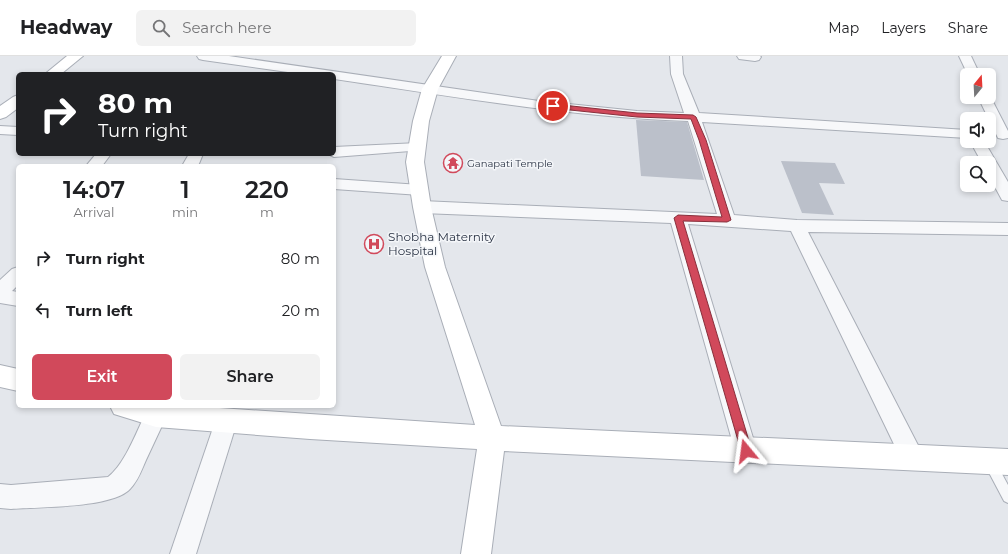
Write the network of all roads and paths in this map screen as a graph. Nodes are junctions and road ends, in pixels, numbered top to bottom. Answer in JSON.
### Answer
{"nodes":[{"id":1,"x":76,"y":56,"type":"edge"},
{"id":2,"x":203,"y":56,"type":"edge"},
{"id":3,"x":277,"y":56,"type":"edge"},
{"id":4,"x":449,"y":56,"type":"edge"},
{"id":5,"x":676,"y":56,"type":"edge"},
{"id":6,"x":965,"y":56,"type":"edge"},
{"id":7,"x":268,"y":65,"type":"junction"},
{"id":8,"x":971,"y":68,"type":"edge"},
{"id":9,"x":55,"y":72,"type":"edge"},
{"id":10,"x":259,"y":72,"type":"edge"},
{"id":11,"x":315,"y":72,"type":"edge"},
{"id":12,"x":336,"y":75,"type":"edge"},
{"id":13,"x":430,"y":89,"type":"junction"},
{"id":14,"x":16,"y":102,"type":"edge"},
{"id":15,"x":988,"y":104,"type":"edge"},
{"id":16,"x":0,"y":114,"type":"edge"},
{"id":17,"x":693,"y":117,"type":"junction"},
{"id":18,"x":0,"y":130,"type":"edge"},
{"id":19,"x":16,"y":131,"type":"edge"},
{"id":20,"x":960,"y":134,"type":"edge"},
{"id":21,"x":1000,"y":135,"type":"edge"},
{"id":22,"x":418,"y":147,"type":"junction"},
{"id":23,"x":982,"y":148,"type":"edge"},
{"id":24,"x":337,"y":152,"type":"edge"},
{"id":25,"x":102,"y":156,"type":"edge"},
{"id":26,"x":96,"y":164,"type":"edge"},
{"id":27,"x":335,"y":164,"type":"edge"},
{"id":28,"x":336,"y":184,"type":"edge"},
{"id":29,"x":1008,"y":196,"type":"edge"},
{"id":30,"x":421,"y":199,"type":"junction"},
{"id":31,"x":678,"y":218,"type":"junction"},
{"id":32,"x":727,"y":220,"type":"junction"},
{"id":33,"x":798,"y":226,"type":"junction"},
{"id":34,"x":1008,"y":229,"type":"edge"},
{"id":35,"x":16,"y":276,"type":"edge"},
{"id":36,"x":7,"y":295,"type":"edge"},
{"id":37,"x":0,"y":376,"type":"edge"},
{"id":38,"x":16,"y":380,"type":"edge"},
{"id":39,"x":130,"y":408,"type":"edge"},
{"id":40,"x":190,"y":412,"type":"edge"},
{"id":41,"x":156,"y":415,"type":"junction"},
{"id":42,"x":226,"y":422,"type":"junction"},
{"id":43,"x":492,"y":438,"type":"junction"},
{"id":44,"x":746,"y":451,"type":"junction"},
{"id":45,"x":913,"y":459,"type":"junction"},
{"id":46,"x":999,"y":462,"type":"edge"},
{"id":47,"x":0,"y":496,"type":"edge"},
{"id":48,"x":1008,"y":497,"type":"edge"},
{"id":49,"x":183,"y":554,"type":"edge"},
{"id":50,"x":476,"y":554,"type":"edge"}],
"edges":[{"from":1,"to":9,"type":"street"},
{"from":2,"to":7,"type":"street"},
{"from":3,"to":7,"type":"street"},
{"from":4,"to":13,"type":"street"},
{"from":5,"to":17,"type":"street"},
{"from":6,"to":8,"type":"street"},
{"from":7,"to":10,"type":"street"},
{"from":7,"to":11,"type":"street"},
{"from":12,"to":13,"type":"street"},
{"from":13,"to":17,"type":"street"},
{"from":13,"to":22,"type":"street"},
{"from":14,"to":16,"type":"street"},
{"from":15,"to":21,"type":"street"},
{"from":17,"to":20,"type":"street"},
{"from":17,"to":32,"type":"street"},
{"from":18,"to":19,"type":"street"},
{"from":22,"to":24,"type":"street"},
{"from":22,"to":30,"type":"street"},
{"from":23,"to":29,"type":"street"},
{"from":24,"to":27,"type":"street"},
{"from":25,"to":26,"type":"street"},
{"from":28,"to":30,"type":"street"},
{"from":30,"to":31,"type":"street"},
{"from":30,"to":43,"type":"street"},
{"from":31,"to":32,"type":"street"},
{"from":31,"to":44,"type":"street"},
{"from":32,"to":33,"type":"street"},
{"from":33,"to":34,"type":"street"},
{"from":33,"to":45,"type":"street"},
{"from":35,"to":36,"type":"street"},
{"from":37,"to":38,"type":"street"},
{"from":39,"to":41,"type":"street"},
{"from":40,"to":41,"type":"street"},
{"from":40,"to":42,"type":"street"},
{"from":41,"to":47,"type":"street"},
{"from":42,"to":43,"type":"street"},
{"from":42,"to":49,"type":"street"},
{"from":43,"to":44,"type":"street"},
{"from":43,"to":50,"type":"street"},
{"from":44,"to":45,"type":"street"},
{"from":45,"to":46,"type":"street"},
{"from":46,"to":48,"type":"lane"}]}
